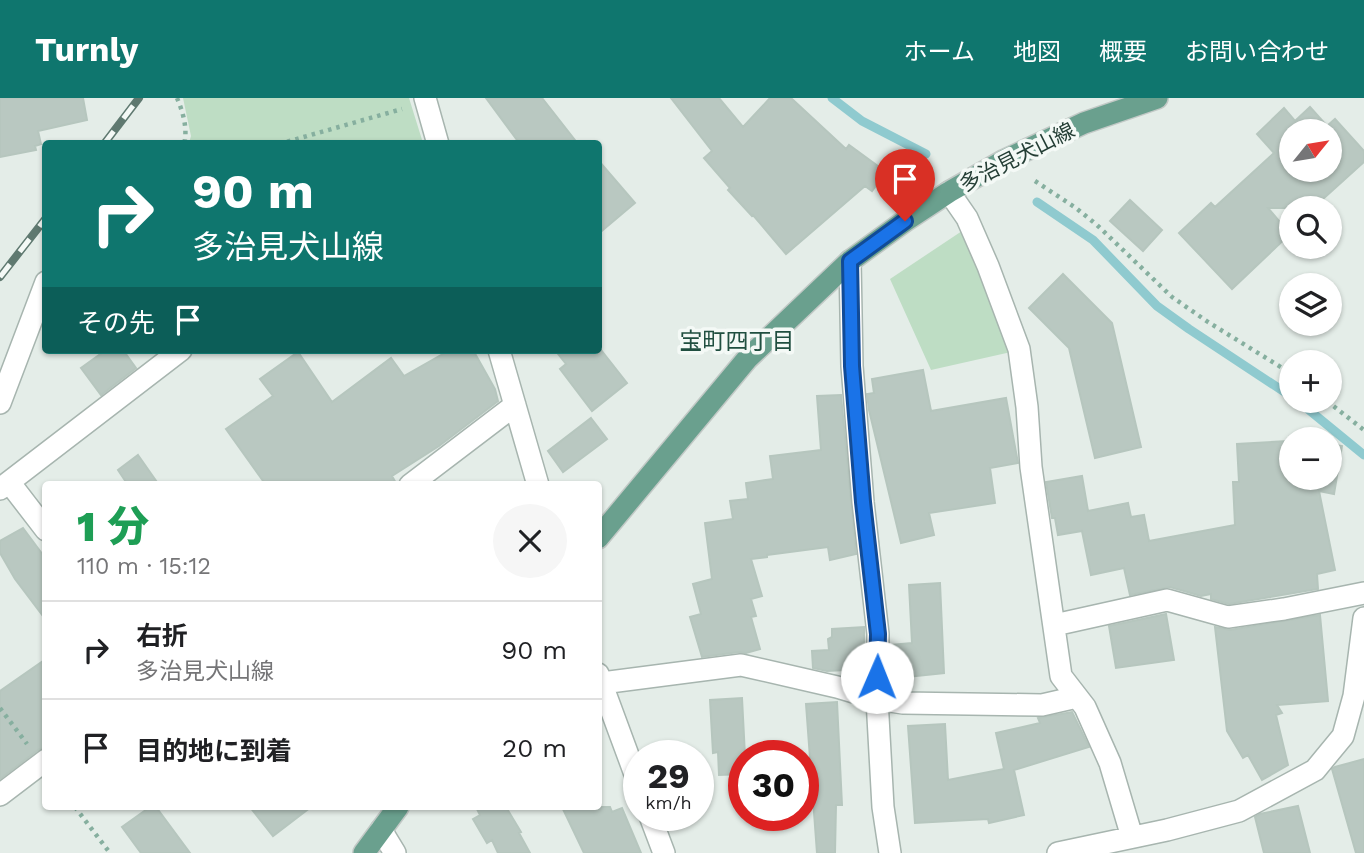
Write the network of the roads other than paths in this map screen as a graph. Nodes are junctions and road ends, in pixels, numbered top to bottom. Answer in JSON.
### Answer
{"nodes":[{"id":1,"x":1157,"y":98,"type":"edge"},
{"id":2,"x":426,"y":100,"type":"edge"},
{"id":3,"x":437,"y":140,"type":"edge"},
{"id":4,"x":948,"y":192,"type":"junction"},
{"id":5,"x":850,"y":261,"type":"junction"},
{"id":6,"x":42,"y":293,"type":"edge"},
{"id":7,"x":176,"y":354,"type":"edge"},
{"id":8,"x":500,"y":354,"type":"edge"},
{"id":9,"x":0,"y":403,"type":"edge"},
{"id":10,"x":515,"y":405,"type":"junction"},
{"id":11,"x":415,"y":481,"type":"edge"},
{"id":12,"x":536,"y":481,"type":"edge"},
{"id":13,"x":5,"y":485,"type":"edge"},
{"id":14,"x":42,"y":526,"type":"edge"},
{"id":15,"x":602,"y":533,"type":"edge"},
{"id":16,"x":1364,"y":593,"type":"edge"},
{"id":17,"x":1364,"y":618,"type":"edge"},
{"id":18,"x":1055,"y":627,"type":"junction"},
{"id":19,"x":602,"y":679,"type":"edge"},
{"id":20,"x":602,"y":684,"type":"edge"},
{"id":21,"x":1077,"y":697,"type":"junction"},
{"id":22,"x":877,"y":699,"type":"junction"},
{"id":23,"x":1357,"y":719,"type":"edge"},
{"id":24,"x":623,"y":742,"type":"edge"},
{"id":25,"x":42,"y":763,"type":"edge"},
{"id":26,"x":0,"y":795,"type":"edge"},
{"id":27,"x":396,"y":810,"type":"edge"},
{"id":28,"x":381,"y":830,"type":"junction"},
{"id":29,"x":656,"y":831,"type":"edge"},
{"id":30,"x":1132,"y":837,"type":"junction"},
{"id":31,"x":1089,"y":850,"type":"edge"},
{"id":32,"x":364,"y":853,"type":"edge"},
{"id":33,"x":394,"y":853,"type":"edge"},
{"id":34,"x":664,"y":853,"type":"edge"},
{"id":35,"x":890,"y":853,"type":"edge"},
{"id":36,"x":1058,"y":853,"type":"edge"}],
"edges":[{"from":1,"to":4,"type":"main road","name":"多治見犬山線"},
{"from":2,"to":3,"type":"street"},
{"from":4,"to":5,"type":"main road","name":"多治見犬山線"},
{"from":4,"to":18,"type":"street"},
{"from":5,"to":15,"type":"main road","name":"多治見犬山線"},
{"from":5,"to":22,"type":"street"},
{"from":6,"to":9,"type":"street"},
{"from":7,"to":13,"type":"street"},
{"from":8,"to":10,"type":"street"},
{"from":10,"to":11,"type":"street"},
{"from":10,"to":12,"type":"street"},
{"from":13,"to":14,"type":"street"},
{"from":16,"to":18,"type":"street"},
{"from":17,"to":23,"type":"street"},
{"from":18,"to":21,"type":"street"},
{"from":19,"to":22,"type":"street"},
{"from":20,"to":24,"type":"street"},
{"from":21,"to":22,"type":"street"},
{"from":21,"to":30,"type":"street"},
{"from":22,"to":35,"type":"street"},
{"from":23,"to":30,"type":"street"},
{"from":25,"to":26,"type":"street"},
{"from":27,"to":28,"type":"main road"},
{"from":28,"to":32,"type":"main road"},
{"from":28,"to":33,"type":"street"},
{"from":29,"to":34,"type":"street"},
{"from":30,"to":31,"type":"street"},
{"from":31,"to":36,"type":"street"}]}
